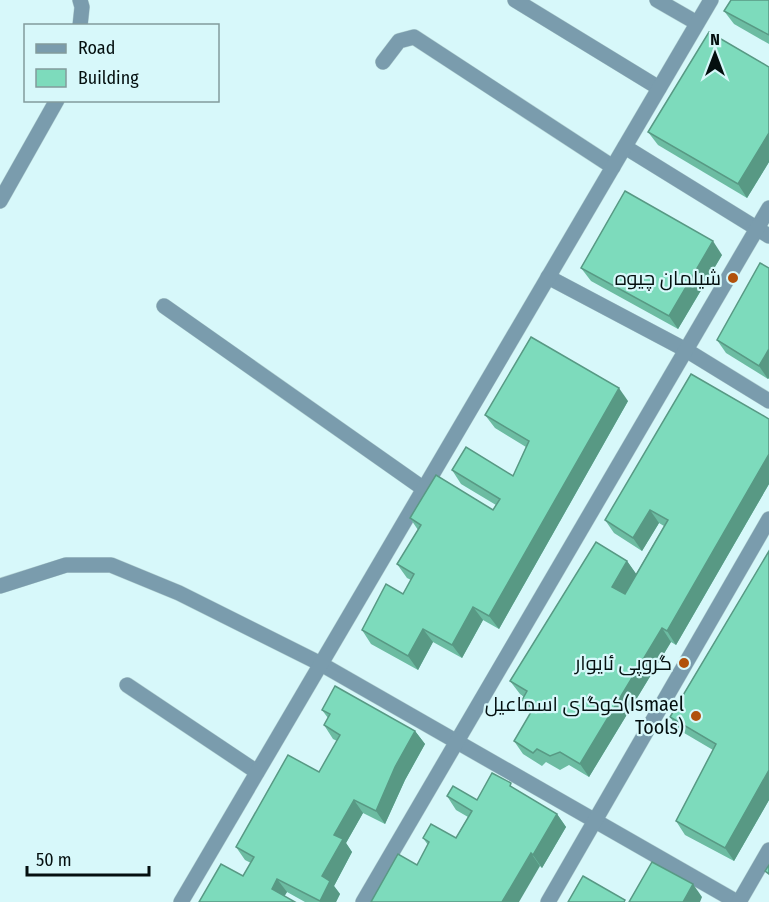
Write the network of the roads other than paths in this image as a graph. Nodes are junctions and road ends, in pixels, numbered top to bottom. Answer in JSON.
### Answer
{"nodes":[{"id":1,"x":80,"y":0,"type":"edge"},
{"id":2,"x":515,"y":0,"type":"edge"},
{"id":3,"x":657,"y":0,"type":"edge"},
{"id":4,"x":711,"y":0,"type":"edge"},
{"id":5,"x":698,"y":23,"type":"junction"},
{"id":6,"x":80,"y":24,"type":"edge"},
{"id":7,"x":383,"y":62,"type":"dead end"},
{"id":8,"x":659,"y":88,"type":"junction"},
{"id":9,"x":56,"y":102,"type":"edge"},
{"id":10,"x":625,"y":147,"type":"junction"},
{"id":11,"x":613,"y":167,"type":"junction"},
{"id":12,"x":0,"y":201,"type":"edge"},
{"id":13,"x":769,"y":208,"type":"edge"},
{"id":14,"x":763,"y":232,"type":"edge"},
{"id":15,"x":548,"y":277,"type":"junction"},
{"id":16,"x":164,"y":306,"type":"dead end"},
{"id":17,"x":686,"y":350,"type":"junction"},
{"id":18,"x":769,"y":401,"type":"edge"},
{"id":19,"x":424,"y":489,"type":"junction"},
{"id":20,"x":769,"y":519,"type":"edge"},
{"id":21,"x":0,"y":586,"type":"edge"},
{"id":22,"x":321,"y":664,"type":"junction"},
{"id":23,"x":127,"y":685,"type":"dead end"},
{"id":24,"x":457,"y":741,"type":"junction"},
{"id":25,"x":257,"y":772,"type":"junction"},
{"id":26,"x":595,"y":820,"type":"junction"},
{"id":27,"x":769,"y":850,"type":"edge"},
{"id":28,"x":181,"y":902,"type":"edge"},
{"id":29,"x":363,"y":902,"type":"edge"},
{"id":30,"x":548,"y":902,"type":"edge"},
{"id":31,"x":738,"y":902,"type":"edge"}],
"edges":[{"from":1,"to":6,"type":"street"},
{"from":2,"to":8,"type":"street"},
{"from":3,"to":5,"type":"street"},
{"from":4,"to":5,"type":"street"},
{"from":5,"to":8,"type":"street"},
{"from":7,"to":11,"type":"street"},
{"from":8,"to":10,"type":"street"},
{"from":9,"to":12,"type":"street"},
{"from":10,"to":11,"type":"street"},
{"from":10,"to":14,"type":"street"},
{"from":11,"to":15,"type":"street"},
{"from":13,"to":14,"type":"street"},
{"from":14,"to":17,"type":"street"},
{"from":15,"to":17,"type":"street"},
{"from":15,"to":19,"type":"street"},
{"from":16,"to":19,"type":"street"},
{"from":17,"to":18,"type":"street"},
{"from":17,"to":24,"type":"street"},
{"from":19,"to":22,"type":"street"},
{"from":20,"to":26,"type":"street"},
{"from":21,"to":22,"type":"street"},
{"from":22,"to":24,"type":"street"},
{"from":22,"to":25,"type":"street"},
{"from":23,"to":25,"type":"street"},
{"from":24,"to":26,"type":"street"},
{"from":24,"to":29,"type":"street"},
{"from":25,"to":28,"type":"street"},
{"from":26,"to":30,"type":"street"},
{"from":26,"to":31,"type":"street"},
{"from":27,"to":31,"type":"street"}]}
